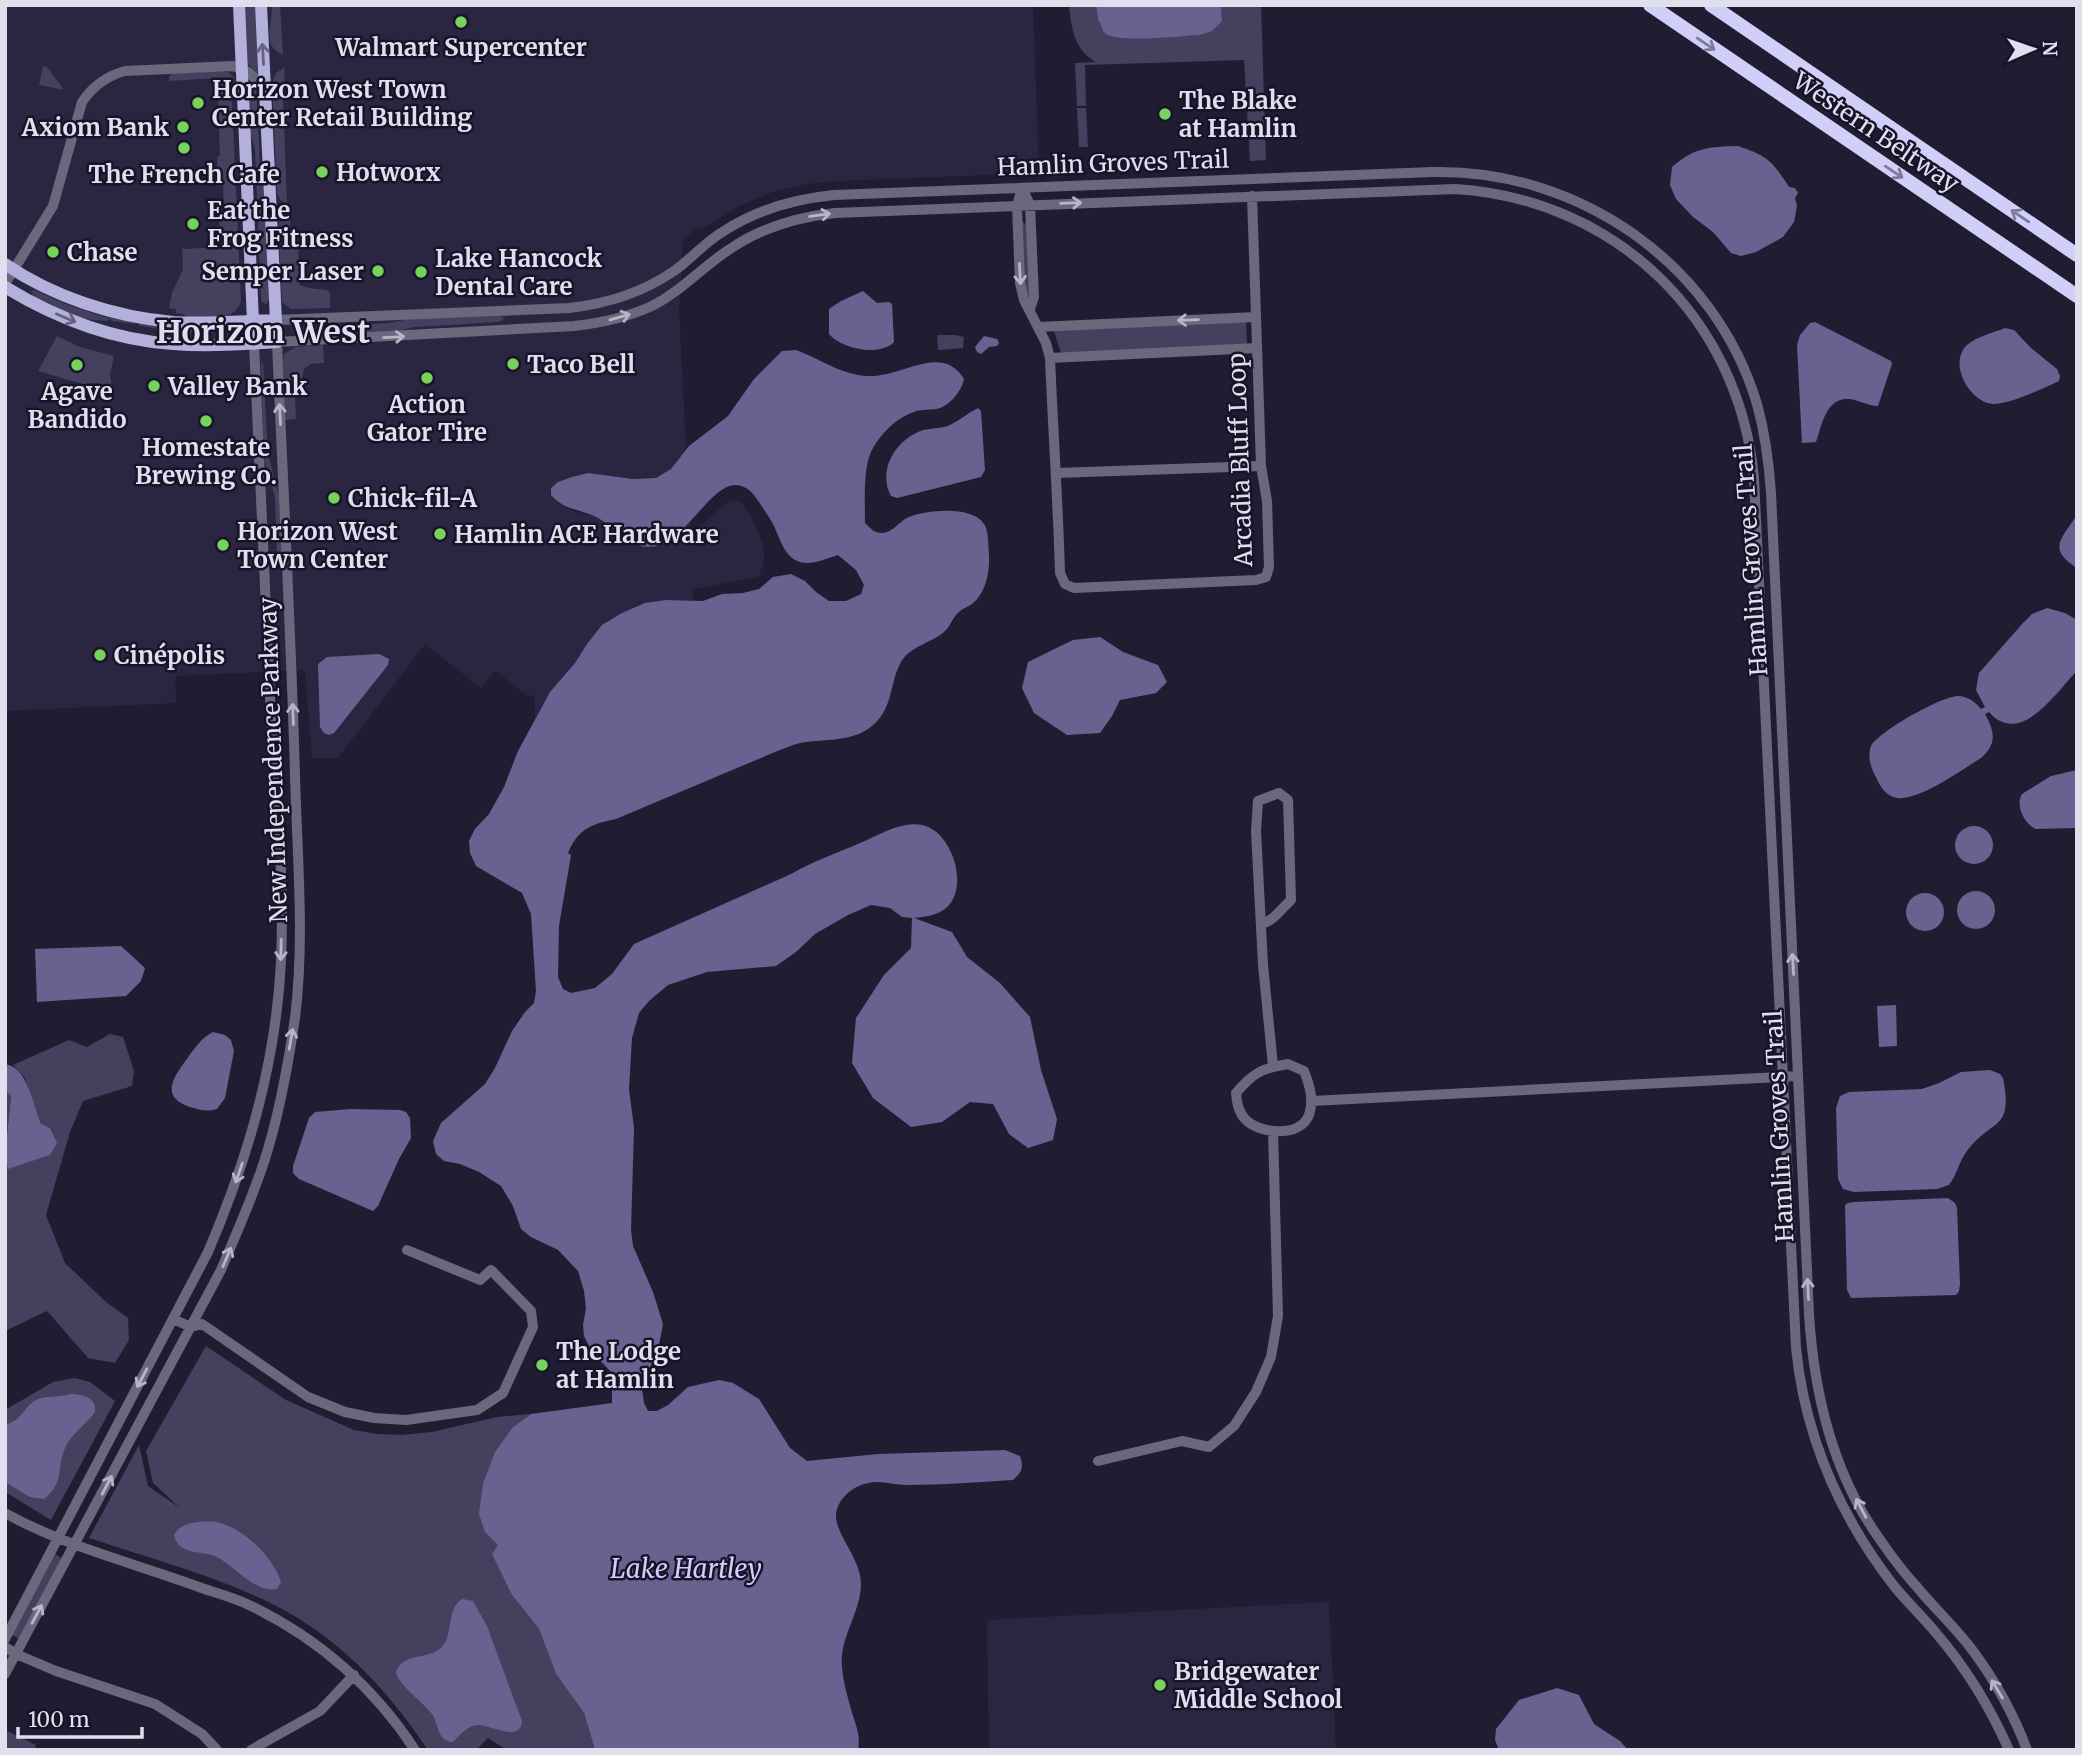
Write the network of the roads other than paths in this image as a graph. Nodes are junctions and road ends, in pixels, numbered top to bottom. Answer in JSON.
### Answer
{"nodes":[{"id":1,"x":239,"y":5,"type":"edge"},
{"id":2,"x":261,"y":5,"type":"edge"},
{"id":3,"x":1650,"y":5,"type":"edge"},
{"id":4,"x":1711,"y":5,"type":"edge"},
{"id":5,"x":241,"y":68,"type":"junction"},
{"id":6,"x":266,"y":100,"type":"junction"},
{"id":7,"x":1022,"y":188,"type":"junction"},
{"id":8,"x":1252,"y":196,"type":"junction"},
{"id":9,"x":1030,"y":205,"type":"junction"},
{"id":10,"x":1017,"y":206,"type":"junction"},
{"id":11,"x":2077,"y":255,"type":"edge"},
{"id":12,"x":10,"y":267,"type":"edge"},
{"id":13,"x":5,"y":285,"type":"edge"},
{"id":14,"x":2077,"y":296,"type":"edge"},
{"id":15,"x":530,"y":309,"type":"junction"},
{"id":16,"x":1030,"y":309,"type":"junction"},
{"id":17,"x":1256,"y":317,"type":"junction"},
{"id":18,"x":276,"y":320,"type":"junction"},
{"id":19,"x":253,"y":321,"type":"junction"},
{"id":20,"x":1038,"y":327,"type":"junction"},
{"id":21,"x":532,"y":328,"type":"junction"},
{"id":22,"x":277,"y":342,"type":"junction"},
{"id":23,"x":254,"y":344,"type":"junction"},
{"id":24,"x":1257,"y":348,"type":"junction"},
{"id":25,"x":1050,"y":358,"type":"junction"},
{"id":26,"x":1261,"y":466,"type":"junction"},
{"id":27,"x":1056,"y":474,"type":"junction"},
{"id":28,"x":1774,"y":568,"type":"junction"},
{"id":29,"x":1758,"y":569,"type":"junction"},
{"id":30,"x":1261,"y":924,"type":"junction"},
{"id":31,"x":1273,"y":1066,"type":"junction"},
{"id":32,"x":1798,"y":1076,"type":"junction"},
{"id":33,"x":1782,"y":1077,"type":"junction"},
{"id":34,"x":1312,"y":1101,"type":"junction"},
{"id":35,"x":1273,"y":1131,"type":"junction"},
{"id":36,"x":407,"y":1250,"type":"dead end"},
{"id":37,"x":173,"y":1319,"type":"junction"},
{"id":38,"x":191,"y":1327,"type":"junction"},
{"id":39,"x":1811,"y":1347,"type":"junction"},
{"id":40,"x":1796,"y":1348,"type":"junction"},
{"id":41,"x":1098,"y":1461,"type":"dead end"},
{"id":42,"x":5,"y":1513,"type":"edge"},
{"id":43,"x":58,"y":1539,"type":"junction"},
{"id":44,"x":75,"y":1545,"type":"junction"},
{"id":45,"x":5,"y":1639,"type":"edge"},
{"id":46,"x":5,"y":1647,"type":"edge"},
{"id":47,"x":16,"y":1654,"type":"junction"},
{"id":48,"x":5,"y":1674,"type":"edge"},
{"id":49,"x":355,"y":1675,"type":"junction"},
{"id":50,"x":217,"y":1750,"type":"edge"},
{"id":51,"x":251,"y":1750,"type":"edge"},
{"id":52,"x":415,"y":1750,"type":"edge"},
{"id":53,"x":2009,"y":1750,"type":"edge"},
{"id":54,"x":2028,"y":1750,"type":"edge"}],
"edges":[{"from":1,"to":5,"type":"main road","name":"New Independence Parkway"},
{"from":6,"to":2,"type":"main road","name":"New Independence Parkway","one_way":true},
{"from":3,"to":14,"type":"highway","name":"Western Beltway","one_way":true},
{"from":11,"to":4,"type":"highway","name":"Western Beltway","one_way":true},
{"from":5,"to":6,"type":"street"},
{"from":5,"to":12,"type":"street"},
{"from":5,"to":19,"type":"main road","name":"New Independence Parkway"},
{"from":6,"to":18,"type":"main road","name":"New Independence Parkway"},
{"from":7,"to":9,"type":"street","name":"Arcadia Bluff Loop"},
{"from":7,"to":10,"type":"street","name":"Arcadia Bluff Loop"},
{"from":7,"to":15,"type":"street","name":"Hamlin Groves Trail"},
{"from":7,"to":28,"type":"street","name":"Hamlin Groves Trail"},
{"from":9,"to":8,"type":"street","name":"Hamlin Groves Trail","one_way":true},
{"from":8,"to":17,"type":"street","name":"Arcadia Bluff Loop"},
{"from":8,"to":29,"type":"street","name":"Hamlin Groves Trail"},
{"from":9,"to":10,"type":"street","name":"Hamlin Groves Trail"},
{"from":9,"to":16,"type":"street","name":"Arcadia Bluff Loop"},
{"from":10,"to":16,"type":"street","name":"Arcadia Bluff Loop","one_way":true},
{"from":21,"to":10,"type":"street","name":"Hamlin Groves Trail","one_way":true},
{"from":12,"to":13,"type":"street"},
{"from":12,"to":19,"type":"main road","name":"Hamlin Groves Trail"},
{"from":13,"to":23,"type":"main road","name":"Hamlin Groves Trail","one_way":true},
{"from":15,"to":18,"type":"street","name":"Hamlin Groves Trail"},
{"from":15,"to":21,"type":"street"},
{"from":16,"to":20,"type":"street","name":"Arcadia Bluff Loop"},
{"from":17,"to":20,"type":"street","one_way":true},
{"from":17,"to":24,"type":"street","name":"Arcadia Bluff Loop"},
{"from":18,"to":19,"type":"main road","name":"Hamlin Groves Trail"},
{"from":18,"to":22,"type":"main road","name":"New Independence Parkway"},
{"from":19,"to":23,"type":"main road","name":"New Independence Parkway"},
{"from":20,"to":25,"type":"street","name":"Arcadia Bluff Loop"},
{"from":22,"to":21,"type":"street","name":"Hamlin Groves Trail","one_way":true},
{"from":22,"to":23,"type":"main road","name":"Hamlin Groves Trail"},
{"from":38,"to":22,"type":"street","name":"New Independence Parkway","one_way":true},
{"from":23,"to":37,"type":"street","name":"New Independence Parkway","one_way":true},
{"from":24,"to":25,"type":"street"},
{"from":24,"to":26,"type":"street","name":"Arcadia Bluff Loop"},
{"from":25,"to":27,"type":"street","name":"Arcadia Bluff Loop"},
{"from":26,"to":27,"type":"street"},
{"from":26,"to":27,"type":"street","name":"Arcadia Bluff Loop"},
{"from":28,"to":29,"type":"street"},
{"from":32,"to":28,"type":"street","name":"Hamlin Groves Trail","one_way":true},
{"from":29,"to":33,"type":"street","name":"Hamlin Groves Trail"},
{"from":30,"to":30,"type":"street"},
{"from":30,"to":31,"type":"street"},
{"from":31,"to":34,"type":"street"},
{"from":31,"to":35,"type":"street"},
{"from":32,"to":33,"type":"street"},
{"from":39,"to":32,"type":"street","name":"Hamlin Groves Trail","one_way":true},
{"from":33,"to":34,"type":"street"},
{"from":33,"to":40,"type":"street","name":"Hamlin Groves Trail"},
{"from":34,"to":35,"type":"street"},
{"from":35,"to":41,"type":"street"},
{"from":36,"to":38,"type":"street"},
{"from":37,"to":38,"type":"street"},
{"from":37,"to":43,"type":"street","name":"New Independence Parkway","one_way":true},
{"from":44,"to":38,"type":"street","name":"New Independence Parkway","one_way":true},
{"from":39,"to":40,"type":"street"},
{"from":54,"to":39,"type":"street","name":"Hamlin Groves Trail","one_way":true},
{"from":40,"to":53,"type":"street","name":"Hamlin Groves Trail"},
{"from":42,"to":43,"type":"street"},
{"from":43,"to":44,"type":"street"},
{"from":43,"to":45,"type":"street","name":"New Independence Parkway"},
{"from":47,"to":44,"type":"street","name":"New Independence Parkway","one_way":true},
{"from":44,"to":49,"type":"street"},
{"from":46,"to":47,"type":"street"},
{"from":47,"to":48,"type":"street","name":"New Independence Parkway"},
{"from":47,"to":50,"type":"street"},
{"from":49,"to":51,"type":"street"},
{"from":49,"to":52,"type":"street"}]}
